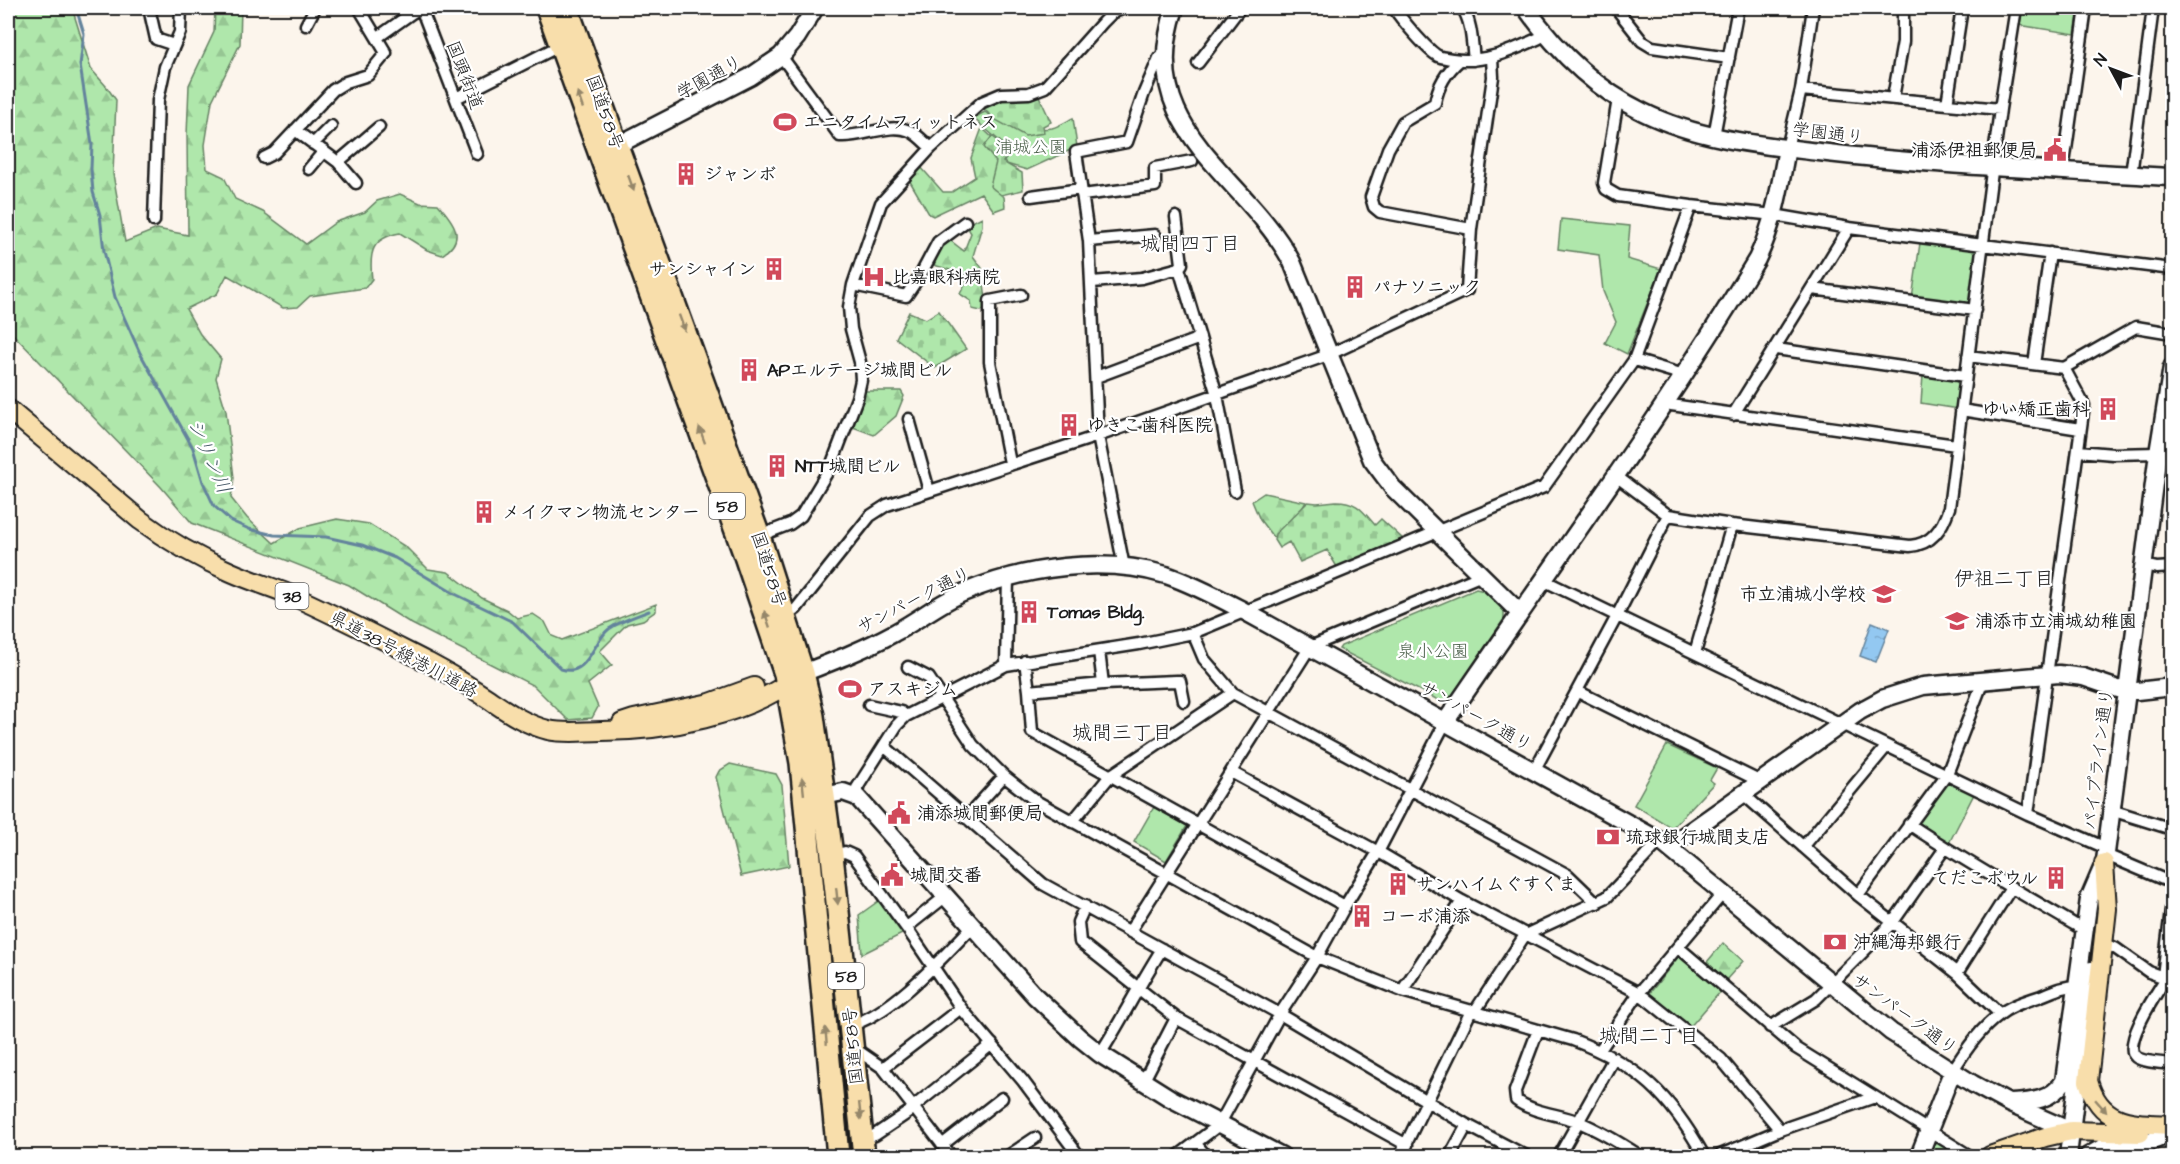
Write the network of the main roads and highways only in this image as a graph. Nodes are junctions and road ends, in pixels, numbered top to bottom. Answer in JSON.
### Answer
{"nodes":[{"id":1,"x":556,"y":9,"type":"edge"},
{"id":2,"x":653,"y":271,"type":"junction"},
{"id":3,"x":8,"y":410,"type":"edge"},
{"id":4,"x":792,"y":677,"type":"junction"},
{"id":5,"x":2106,"y":856,"type":"road end"},
{"id":6,"x":2170,"y":1132,"type":"edge"},
{"id":7,"x":863,"y":1148,"type":"edge"},
{"id":8,"x":838,"y":1156,"type":"edge"},
{"id":9,"x":1990,"y":1156,"type":"edge"}],
"edges":[{"from":1,"to":2,"type":"highway","name":"国道58号","number":"58"},
{"from":4,"to":2,"type":"highway","name":"国道58号","number":"58","one_way":true},
{"from":2,"to":4,"type":"highway","name":"国道58号","number":"58","one_way":true},
{"from":3,"to":4,"type":"main road","name":"県道38号線港川道路","number":"38"},
{"from":4,"to":7,"type":"highway","name":"国道58号","number":"58","one_way":true},
{"from":8,"to":4,"type":"highway","name":"国道58号","number":"58","one_way":true},
{"from":5,"to":6,"type":"main road","one_way":true},
{"from":6,"to":9,"type":"main road"}]}
